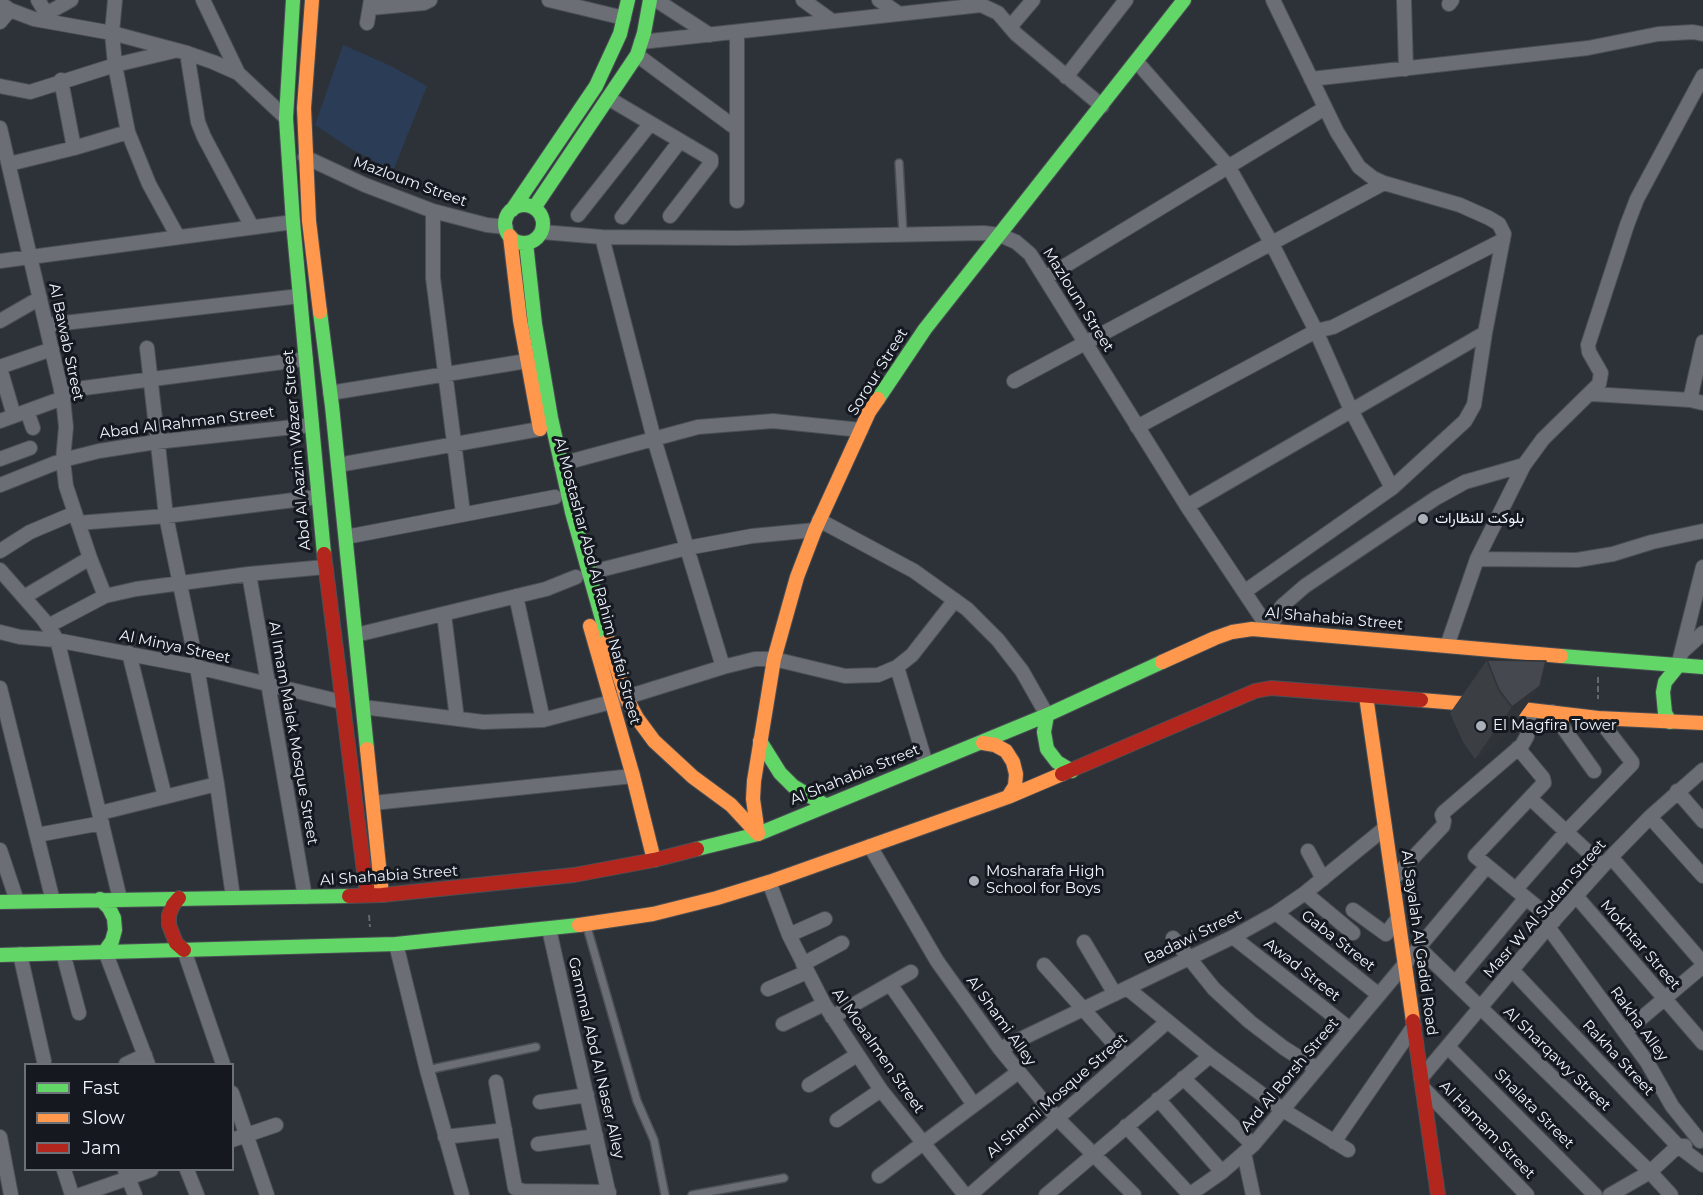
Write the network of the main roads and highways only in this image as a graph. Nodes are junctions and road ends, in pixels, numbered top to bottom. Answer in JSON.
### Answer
{"nodes":[{"id":1,"x":293,"y":0,"type":"edge"},
{"id":2,"x":312,"y":0,"type":"edge"},
{"id":3,"x":628,"y":0,"type":"edge"},
{"id":4,"x":650,"y":0,"type":"edge"},
{"id":5,"x":1184,"y":0,"type":"edge"},
{"id":6,"x":624,"y":17,"type":"junction"},
{"id":7,"x":648,"y":17,"type":"junction"},
{"id":8,"x":618,"y":37,"type":"junction"},
{"id":9,"x":639,"y":49,"type":"junction"},
{"id":10,"x":304,"y":108,"type":"junction"},
{"id":11,"x":287,"y":111,"type":"junction"},
{"id":12,"x":288,"y":139,"type":"junction"},
{"id":13,"x":305,"y":141,"type":"junction"},
{"id":14,"x":534,"y":208,"type":"junction"},
{"id":15,"x":512,"y":210,"type":"junction"},
{"id":16,"x":508,"y":232,"type":"junction"},
{"id":17,"x":526,"y":243,"type":"junction"},
{"id":18,"x":331,"y":399,"type":"junction"},
{"id":19,"x":310,"y":408,"type":"junction"},
{"id":20,"x":313,"y":442,"type":"junction"},
{"id":21,"x":336,"y":442,"type":"junction"},
{"id":22,"x":582,"y":575,"type":"junction"},
{"id":23,"x":1678,"y":666,"type":"junction"},
{"id":24,"x":1703,"y":667,"type":"edge"},
{"id":25,"x":1516,"y":691,"type":"edge"},
{"id":26,"x":1366,"y":696,"type":"junction"},
{"id":27,"x":1505,"y":707,"type":"junction"},
{"id":28,"x":1047,"y":715,"type":"junction"},
{"id":29,"x":1670,"y":722,"type":"junction"},
{"id":30,"x":1703,"y":723,"type":"edge"},
{"id":31,"x":760,"y":741,"type":"junction"},
{"id":32,"x":983,"y":742,"type":"junction"},
{"id":33,"x":1072,"y":771,"type":"junction"},
{"id":34,"x":1008,"y":797,"type":"junction"},
{"id":35,"x":825,"y":805,"type":"junction"},
{"id":36,"x":758,"y":834,"type":"junction"},
{"id":37,"x":654,"y":860,"type":"junction"},
{"id":38,"x":367,"y":895,"type":"junction"},
{"id":39,"x":382,"y":895,"type":"junction"},
{"id":40,"x":179,"y":898,"type":"junction"},
{"id":41,"x":100,"y":900,"type":"junction"},
{"id":42,"x":0,"y":902,"type":"edge"},
{"id":43,"x":184,"y":950,"type":"junction"},
{"id":44,"x":105,"y":951,"type":"junction"},
{"id":45,"x":0,"y":955,"type":"edge"},
{"id":46,"x":1438,"y":1195,"type":"edge"}],
"edges":[{"from":1,"to":11,"type":"main road","name":"Abd Al Aazim Wazer Street"},
{"from":2,"to":10,"type":"main road"},
{"from":3,"to":6,"type":"main road"},
{"from":4,"to":7,"type":"main road"},
{"from":5,"to":31,"type":"main road","name":"Sorour Street"},
{"from":6,"to":7,"type":"main road"},
{"from":6,"to":8,"type":"main road"},
{"from":7,"to":9,"type":"main road"},
{"from":8,"to":9,"type":"main road"},
{"from":8,"to":15,"type":"main road"},
{"from":9,"to":14,"type":"main road"},
{"from":10,"to":11,"type":"main road"},
{"from":10,"to":13,"type":"main road"},
{"from":11,"to":12,"type":"main road","name":"Abd Al Aazim Wazer Street"},
{"from":12,"to":13,"type":"main road"},
{"from":12,"to":19,"type":"main road","name":"Abd Al Aazim Wazer Street"},
{"from":13,"to":18,"type":"main road"},
{"from":14,"to":15,"type":"main road"},
{"from":14,"to":17,"type":"main road"},
{"from":15,"to":16,"type":"main road"},
{"from":16,"to":17,"type":"main road"},
{"from":16,"to":22,"type":"main road","name":"Al Mostashar Abd Al Rahim Nafei Street"},
{"from":17,"to":22,"type":"main road","name":"Al Mostashar Abd Al Rahim Nafei Street"},
{"from":18,"to":19,"type":"main road"},
{"from":18,"to":21,"type":"main road"},
{"from":19,"to":20,"type":"main road","name":"Abd Al Aazim Wazer Street"},
{"from":20,"to":21,"type":"main road"},
{"from":20,"to":38,"type":"main road","name":"Abd Al Aazim Wazer Street"},
{"from":21,"to":39,"type":"main road"},
{"from":22,"to":36,"type":"main road","name":"Al Mostashar Abd Al Rahim Nafei Street"},
{"from":22,"to":37,"type":"main road","name":"Al Mostashar Abd Al Rahim Nafei Street"},
{"from":23,"to":24,"type":"main road","name":"Al Shahabia Street"},
{"from":23,"to":28,"type":"main road","name":"Al Shahabia Street"},
{"from":23,"to":29,"type":"main road"},
{"from":25,"to":27,"type":"main road"},
{"from":26,"to":27,"type":"main road"},
{"from":26,"to":33,"type":"main road"},
{"from":26,"to":46,"type":"main road","name":"Al Sayalah Al Gadid Road"},
{"from":27,"to":29,"type":"main road"},
{"from":28,"to":32,"type":"main road","name":"Al Shahabia Street"},
{"from":28,"to":33,"type":"main road"},
{"from":29,"to":30,"type":"main road"},
{"from":31,"to":35,"type":"main road"},
{"from":31,"to":36,"type":"main road","name":"Sorour Street"},
{"from":32,"to":34,"type":"main road"},
{"from":32,"to":35,"type":"main road","name":"Al Shahabia Street"},
{"from":33,"to":34,"type":"main road"},
{"from":34,"to":43,"type":"main road"},
{"from":35,"to":36,"type":"main road","name":"Al Shahabia Street"},
{"from":36,"to":37,"type":"main road","name":"Al Shahabia Street"},
{"from":37,"to":39,"type":"main road","name":"Al Shahabia Street"},
{"from":38,"to":39,"type":"main road","name":"Al Shahabia Street"},
{"from":38,"to":40,"type":"main road","name":"Al Shahabia Street"},
{"from":40,"to":41,"type":"main road","name":"Al Shahabia Street"},
{"from":40,"to":43,"type":"main road"},
{"from":41,"to":42,"type":"main road","name":"Al Shahabia Street"},
{"from":41,"to":44,"type":"main road"},
{"from":43,"to":44,"type":"main road"},
{"from":44,"to":45,"type":"main road"}]}
